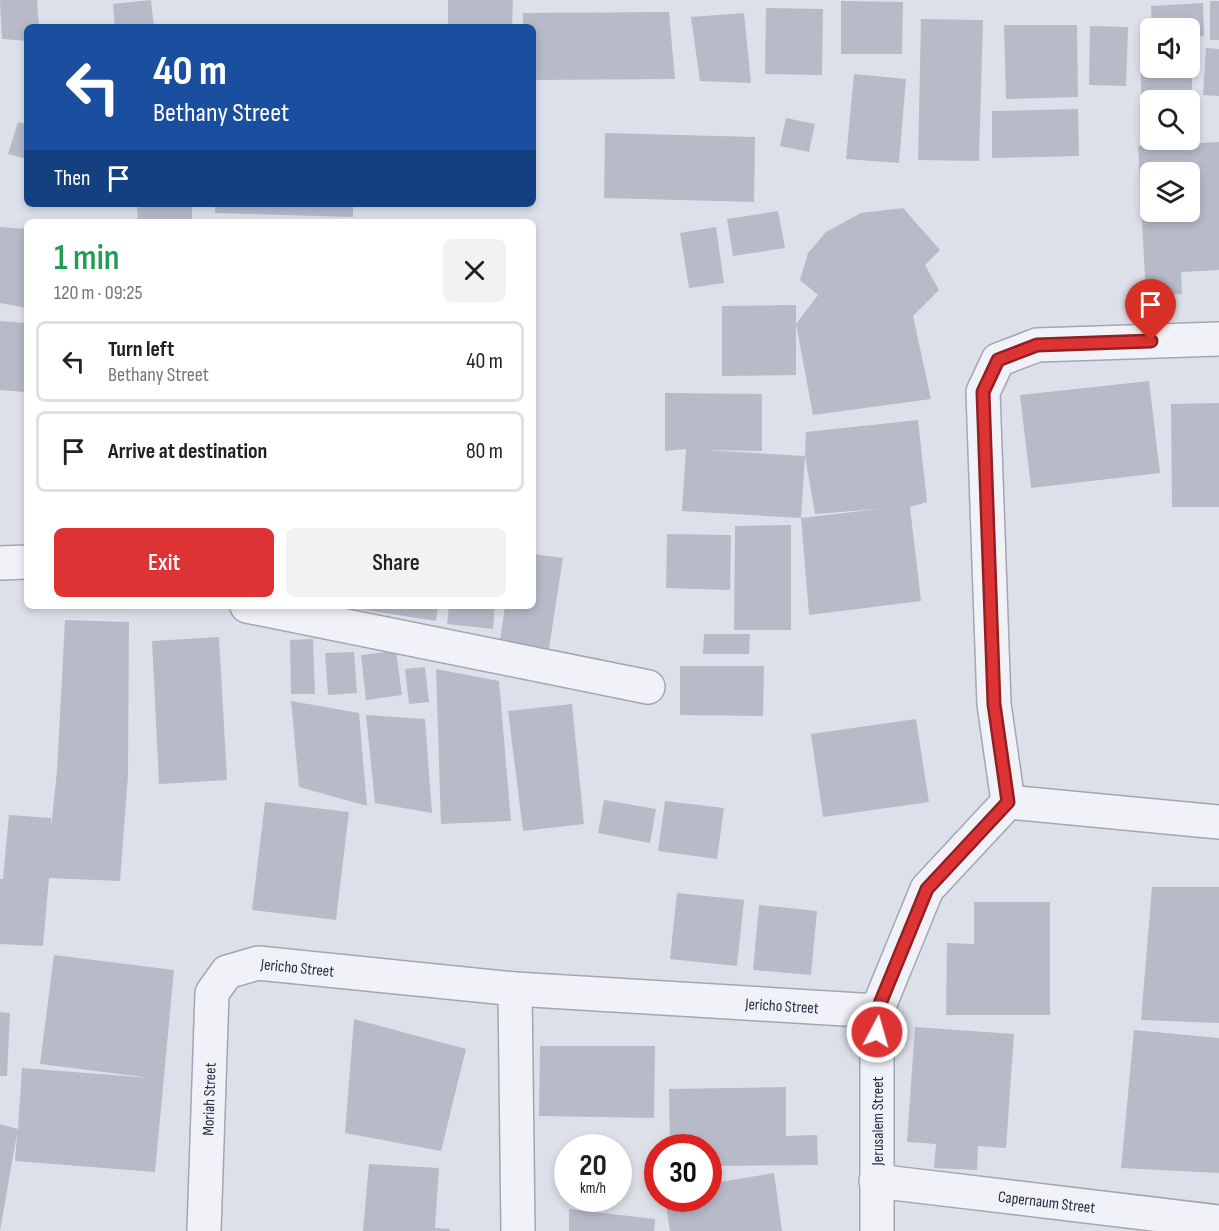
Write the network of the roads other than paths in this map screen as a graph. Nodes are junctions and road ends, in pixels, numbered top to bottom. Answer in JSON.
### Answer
{"nodes":[{"id":1,"x":1219,"y":339,"type":"edge"},
{"id":2,"x":24,"y":562,"type":"edge"},
{"id":3,"x":0,"y":563,"type":"edge"},
{"id":4,"x":262,"y":609,"type":"edge"},
{"id":5,"x":648,"y":687,"type":"dead end"},
{"id":6,"x":1008,"y":802,"type":"junction"},
{"id":7,"x":1219,"y":822,"type":"edge"},
{"id":8,"x":227,"y":972,"type":"joint"},
{"id":9,"x":515,"y":990,"type":"junction"},
{"id":10,"x":877,"y":1011,"type":"junction"},
{"id":11,"x":876,"y":1181,"type":"junction"},
{"id":12,"x":1219,"y":1222,"type":"edge"},
{"id":13,"x":204,"y":1231,"type":"edge"},
{"id":14,"x":518,"y":1231,"type":"edge"},
{"id":15,"x":877,"y":1231,"type":"edge"}],
"edges":[{"from":1,"to":6,"type":"street"},
{"from":2,"to":3,"type":"street"},
{"from":4,"to":5,"type":"street"},
{"from":6,"to":7,"type":"street"},
{"from":6,"to":10,"type":"street"},
{"from":8,"to":9,"type":"street","name":"Jericho Street"},
{"from":8,"to":13,"type":"street","name":"Moriah Street"},
{"from":9,"to":10,"type":"street","name":"Jericho Street"},
{"from":9,"to":14,"type":"street"},
{"from":10,"to":11,"type":"street","name":"Jerusalem Street"},
{"from":11,"to":12,"type":"street","name":"Capernaum Street"},
{"from":11,"to":15,"type":"street","name":"Jerusalem Street"}]}
